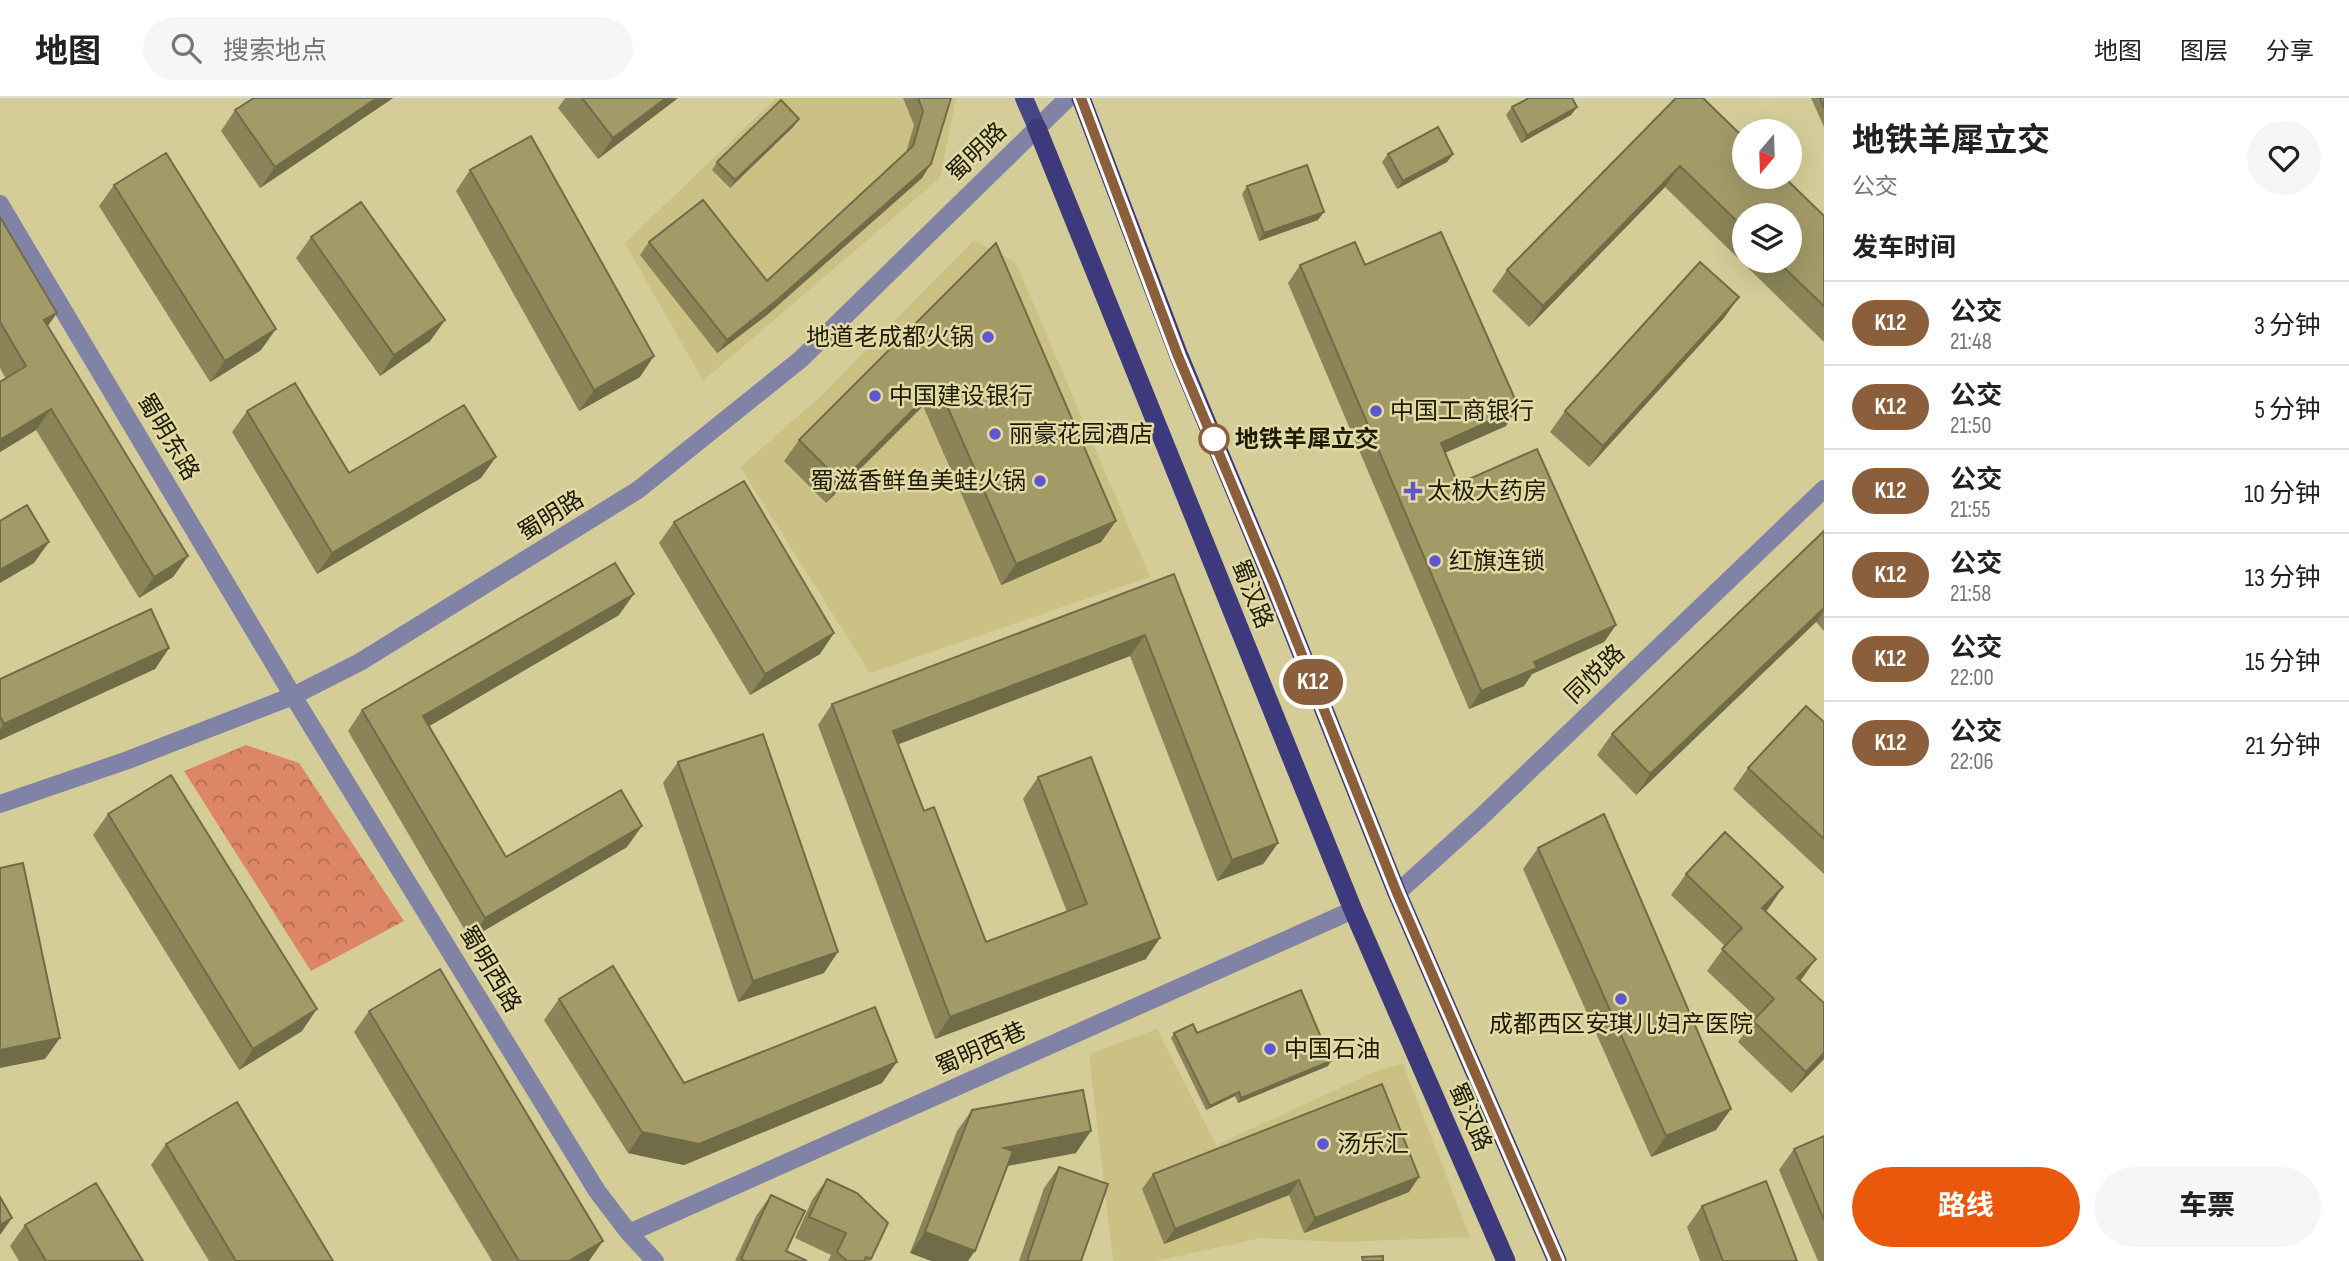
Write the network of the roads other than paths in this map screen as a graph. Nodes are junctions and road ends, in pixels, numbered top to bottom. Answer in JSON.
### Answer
{"nodes":[{"id":1,"x":1024,"y":98,"type":"edge"},
{"id":2,"x":1068,"y":98,"type":"edge"},
{"id":3,"x":1081,"y":98,"type":"edge"},
{"id":4,"x":1037,"y":128,"type":"junction"},
{"id":5,"x":0,"y":204,"type":"edge"},
{"id":6,"x":1824,"y":489,"type":"edge"},
{"id":7,"x":293,"y":696,"type":"junction"},
{"id":8,"x":0,"y":804,"type":"edge"},
{"id":9,"x":1397,"y":893,"type":"junction"},
{"id":10,"x":1353,"y":910,"type":"junction"},
{"id":11,"x":629,"y":1233,"type":"junction"},
{"id":12,"x":655,"y":1261,"type":"edge"},
{"id":13,"x":1506,"y":1261,"type":"edge"},
{"id":14,"x":1557,"y":1261,"type":"edge"}],
"edges":[{"from":1,"to":4,"type":"main road","name":"蜀汉路"},
{"from":2,"to":4,"type":"street","name":"蜀明路"},
{"from":3,"to":9,"type":"highway","name":"蜀汉路"},
{"from":4,"to":7,"type":"street","name":"蜀明路"},
{"from":4,"to":10,"type":"highway","name":"蜀汉路"},
{"from":5,"to":7,"type":"street","name":"蜀明东路"},
{"from":6,"to":9,"type":"street","name":"同悦路"},
{"from":7,"to":8,"type":"street","name":"蜀明路"},
{"from":7,"to":11,"type":"street","name":"蜀明西路"},
{"from":9,"to":14,"type":"highway","name":"蜀汉路"},
{"from":10,"to":11,"type":"street","name":"蜀明西巷"},
{"from":10,"to":13,"type":"highway","name":"蜀汉路"},
{"from":11,"to":12,"type":"street","name":"蜀明西路"}]}
